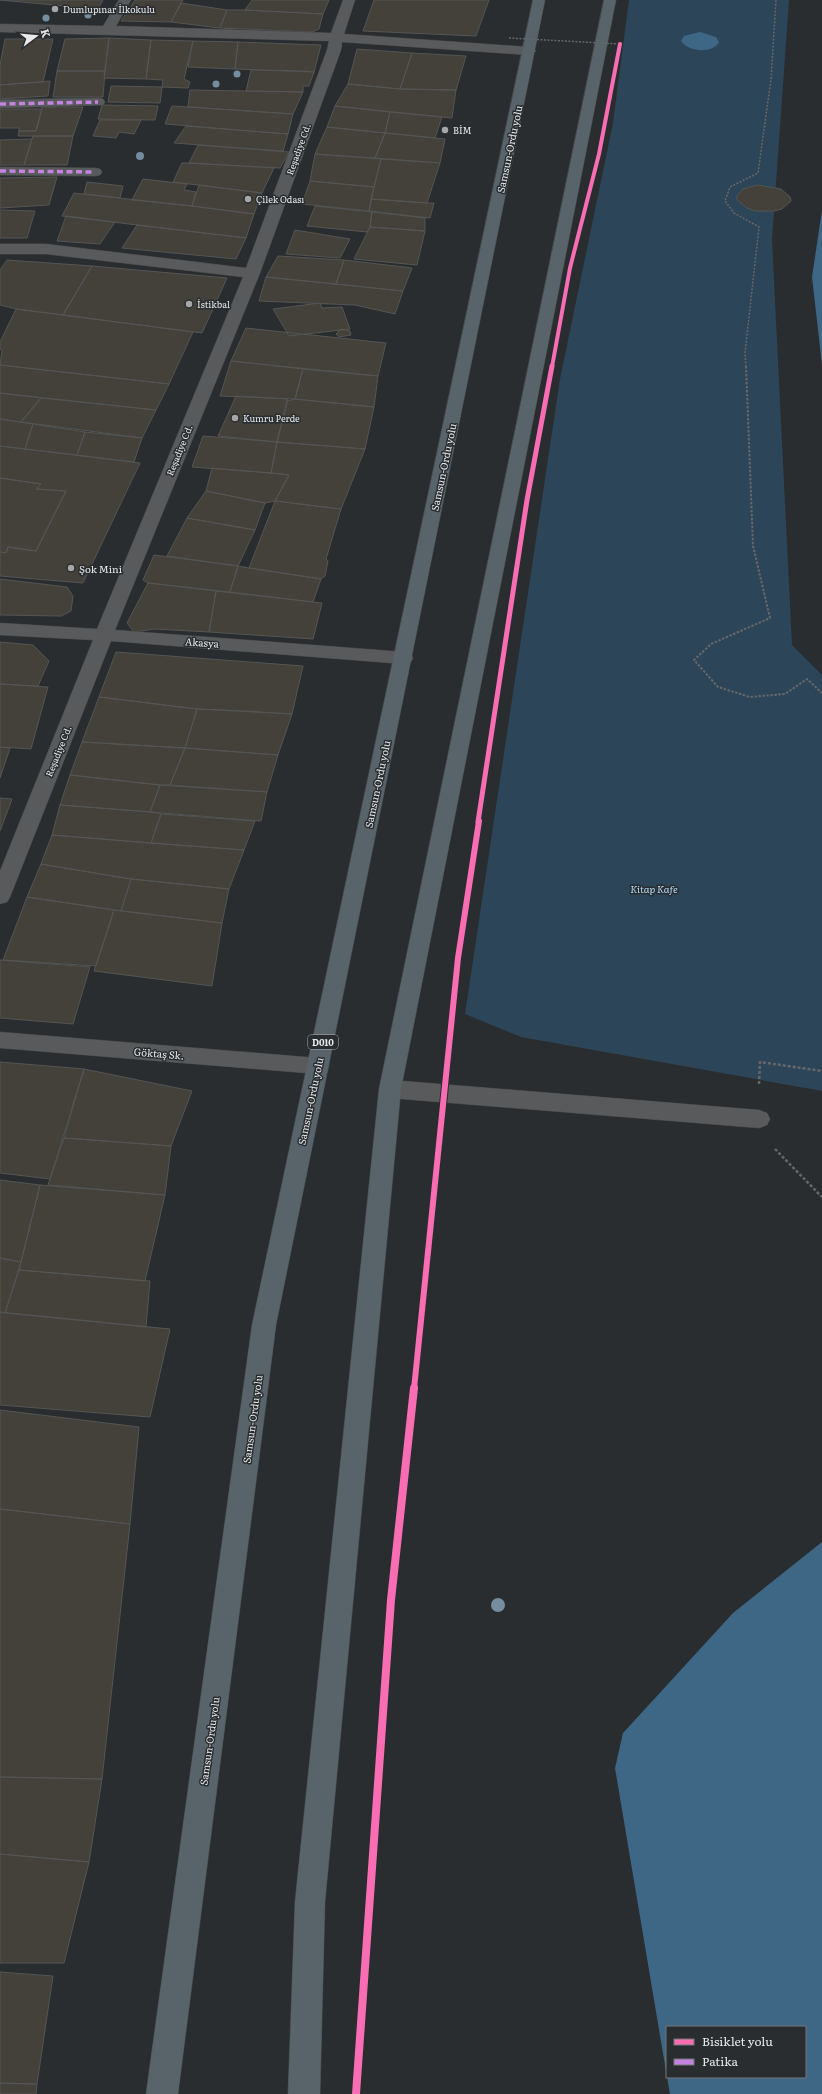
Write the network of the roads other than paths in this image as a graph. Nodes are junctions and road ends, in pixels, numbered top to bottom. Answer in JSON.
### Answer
{"nodes":[{"id":1,"x":125,"y":0,"type":"edge"},
{"id":2,"x":349,"y":0,"type":"edge"},
{"id":3,"x":540,"y":0,"type":"edge"},
{"id":4,"x":610,"y":0,"type":"edge"},
{"id":5,"x":0,"y":28,"type":"edge"},
{"id":6,"x":107,"y":30,"type":"junction"},
{"id":7,"x":336,"y":38,"type":"junction"},
{"id":8,"x":529,"y":51,"type":"junction"},
{"id":9,"x":98,"y":102,"type":"dead end"},
{"id":10,"x":0,"y":104,"type":"edge"},
{"id":11,"x":0,"y":172,"type":"edge"},
{"id":12,"x":95,"y":172,"type":"dead end"},
{"id":13,"x":0,"y":248,"type":"edge"},
{"id":14,"x":252,"y":273,"type":"junction"},
{"id":15,"x":0,"y":629,"type":"edge"},
{"id":16,"x":104,"y":635,"type":"junction"},
{"id":17,"x":404,"y":658,"type":"junction"},
{"id":18,"x":0,"y":898,"type":"edge"},
{"id":19,"x":0,"y":1040,"type":"edge"},
{"id":20,"x":318,"y":1066,"type":"junction"},
{"id":21,"x":390,"y":1089,"type":"junction"},
{"id":22,"x":759,"y":1119,"type":"road end"},
{"id":23,"x":162,"y":2094,"type":"edge"},
{"id":24,"x":304,"y":2094,"type":"edge"}],
"edges":[{"from":1,"to":6,"type":"street"},
{"from":2,"to":7,"type":"street","name":"Reşadiye Cd."},
{"from":3,"to":8,"type":"highway","name":"Samsun-Ordu yolu","number":"D010"},
{"from":4,"to":21,"type":"highway"},
{"from":5,"to":6,"type":"street"},
{"from":6,"to":7,"type":"street"},
{"from":7,"to":8,"type":"street"},
{"from":7,"to":14,"type":"street","name":"Reşadiye Cd."},
{"from":8,"to":17,"type":"highway","name":"Samsun-Ordu yolu","number":"D010"},
{"from":9,"to":10,"type":"street"},
{"from":11,"to":12,"type":"street"},
{"from":13,"to":14,"type":"street"},
{"from":14,"to":16,"type":"street","name":"Reşadiye Cd."},
{"from":15,"to":16,"type":"street","name":"Akasya"},
{"from":16,"to":17,"type":"street","name":"Akasya"},
{"from":16,"to":18,"type":"street","name":"Reşadiye Cd."},
{"from":17,"to":20,"type":"highway","name":"Samsun-Ordu yolu","number":"D010"},
{"from":19,"to":20,"type":"street","name":"Göktaş Sk."},
{"from":20,"to":23,"type":"highway","name":"Samsun-Ordu yolu","number":"D010"},
{"from":21,"to":22,"type":"street"},
{"from":21,"to":24,"type":"highway"}]}
